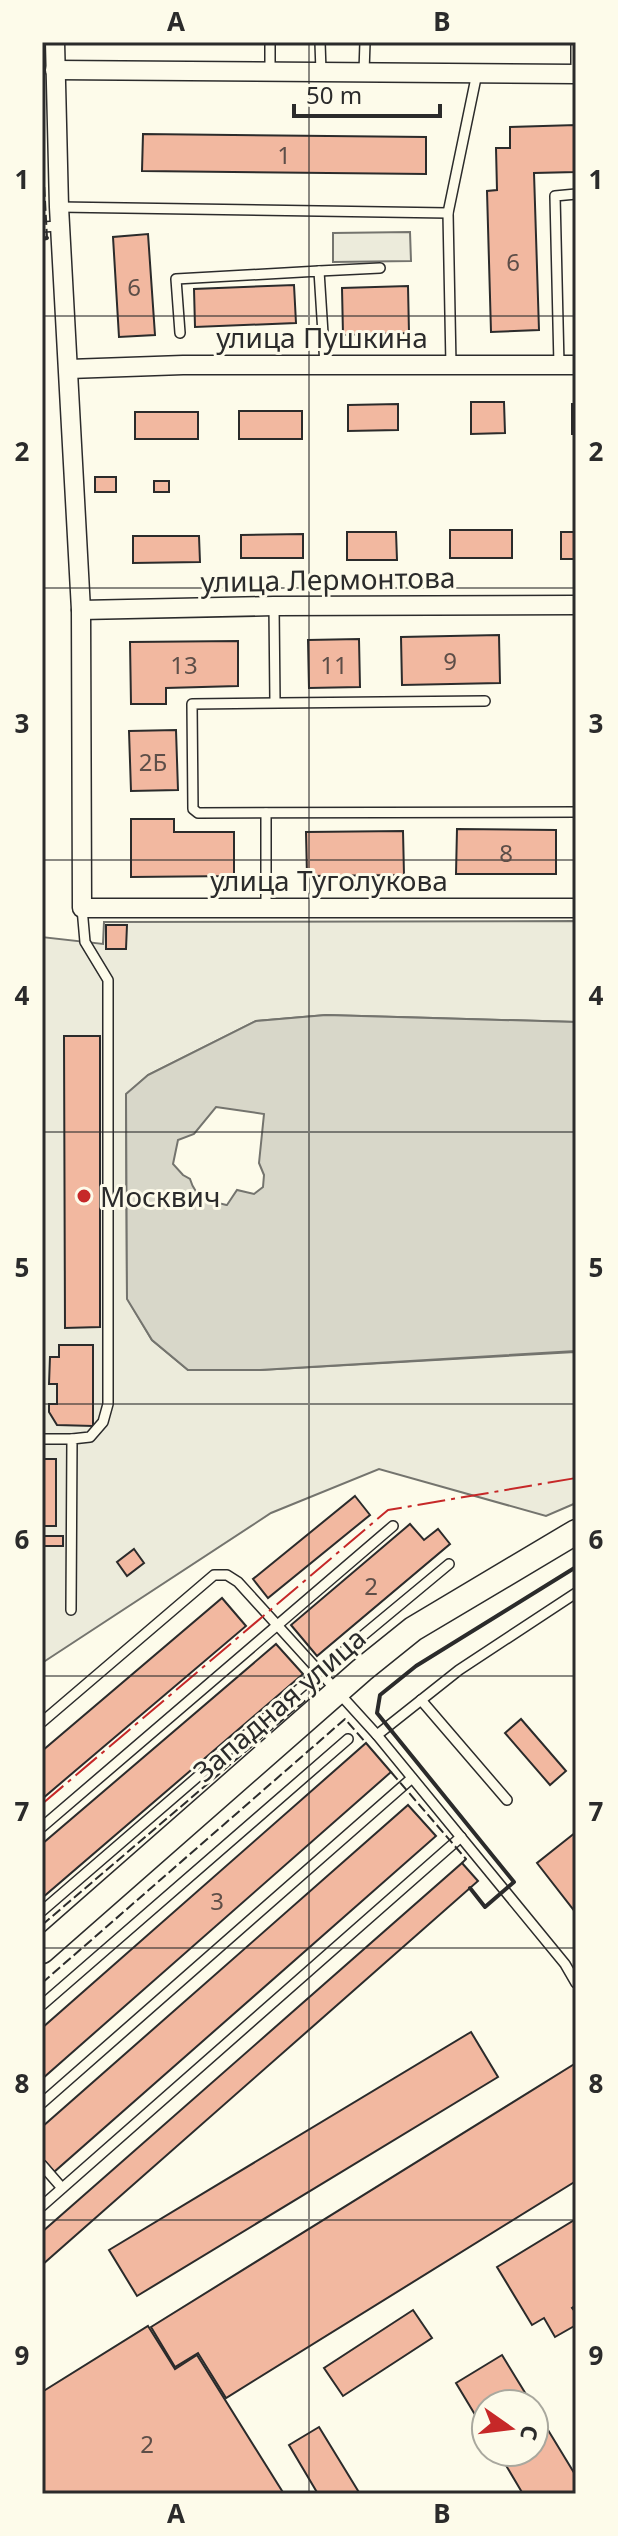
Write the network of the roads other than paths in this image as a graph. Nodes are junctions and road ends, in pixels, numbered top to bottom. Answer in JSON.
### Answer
{"nodes":[{"id":1,"x":55,"y":42,"type":"edge"},
{"id":2,"x":270,"y":42,"type":"edge"},
{"id":3,"x":320,"y":42,"type":"edge"},
{"id":4,"x":365,"y":42,"type":"edge"},
{"id":5,"x":576,"y":42,"type":"edge"},
{"id":6,"x":55,"y":70,"type":"junction"},
{"id":7,"x":270,"y":71,"type":"junction"},
{"id":8,"x":321,"y":72,"type":"junction"},
{"id":9,"x":364,"y":72,"type":"junction"},
{"id":10,"x":477,"y":73,"type":"junction"},
{"id":11,"x":576,"y":74,"type":"edge"},
{"id":12,"x":576,"y":194,"type":"edge"},
{"id":13,"x":59,"y":207,"type":"junction"},
{"id":14,"x":448,"y":213,"type":"junction"},
{"id":15,"x":51,"y":226,"type":"edge"},
{"id":16,"x":380,"y":268,"type":"dead end"},
{"id":17,"x":319,"y":271,"type":"junction"},
{"id":18,"x":180,"y":333,"type":"dead end"},
{"id":19,"x":325,"y":365,"type":"junction"},
{"id":20,"x":451,"y":365,"type":"junction"},
{"id":21,"x":568,"y":365,"type":"edge"},
{"id":22,"x":69,"y":369,"type":"junction"},
{"id":23,"x":576,"y":605,"type":"edge"},
{"id":24,"x":274,"y":606,"type":"junction"},
{"id":25,"x":81,"y":610,"type":"junction"},
{"id":26,"x":485,"y":701,"type":"dead end"},
{"id":27,"x":275,"y":702,"type":"junction"},
{"id":28,"x":576,"y":812,"type":"edge"},
{"id":29,"x":266,"y":813,"type":"junction"},
{"id":30,"x":82,"y":908,"type":"junction"},
{"id":31,"x":266,"y":908,"type":"junction"},
{"id":32,"x":576,"y":908,"type":"edge"},
{"id":33,"x":42,"y":1439,"type":"edge"},
{"id":34,"x":72,"y":1439,"type":"junction"},
{"id":35,"x":393,"y":1526,"type":"dead end"},
{"id":36,"x":576,"y":1532,"type":"edge"},
{"id":37,"x":449,"y":1564,"type":"dead end"},
{"id":38,"x":576,"y":1593,"type":"edge"},
{"id":39,"x":71,"y":1610,"type":"dead end"},
{"id":40,"x":277,"y":1627,"type":"junction"},
{"id":41,"x":319,"y":1672,"type":"junction"},
{"id":42,"x":337,"y":1692,"type":"junction"},
{"id":43,"x":421,"y":1700,"type":"junction"},
{"id":44,"x":42,"y":1722,"type":"edge"},
{"id":45,"x":377,"y":1735,"type":"junction"},
{"id":46,"x":348,"y":1739,"type":"dead end"},
{"id":47,"x":412,"y":1778,"type":"junction"},
{"id":48,"x":507,"y":1800,"type":"dead end"},
{"id":49,"x":42,"y":1827,"type":"edge"},
{"id":50,"x":461,"y":1837,"type":"junction"},
{"id":51,"x":42,"y":1911,"type":"edge"},
{"id":52,"x":42,"y":1951,"type":"edge"},
{"id":53,"x":576,"y":1983,"type":"edge"},
{"id":54,"x":42,"y":2005,"type":"edge"},
{"id":55,"x":42,"y":2103,"type":"edge"},
{"id":56,"x":42,"y":2165,"type":"edge"},
{"id":57,"x":62,"y":2188,"type":"junction"},
{"id":58,"x":42,"y":2206,"type":"edge"}],
"edges":[{"from":1,"to":6,"type":"street"},
{"from":2,"to":7,"type":"lane"},
{"from":3,"to":8,"type":"lane"},
{"from":4,"to":9,"type":"lane"},
{"from":5,"to":11,"type":"lane"},
{"from":6,"to":7,"type":"street"},
{"from":6,"to":13,"type":"street"},
{"from":7,"to":8,"type":"street"},
{"from":8,"to":9,"type":"street"},
{"from":9,"to":10,"type":"street"},
{"from":10,"to":11,"type":"street"},
{"from":10,"to":14,"type":"lane"},
{"from":12,"to":21,"type":"lane"},
{"from":13,"to":14,"type":"lane"},
{"from":13,"to":15,"type":"street"},
{"from":14,"to":20,"type":"lane"},
{"from":15,"to":22,"type":"street"},
{"from":16,"to":17,"type":"lane"},
{"from":17,"to":18,"type":"lane"},
{"from":17,"to":19,"type":"lane"},
{"from":19,"to":20,"type":"street","name":"улица Пушкина"},
{"from":19,"to":22,"type":"street","name":"улица Пушкина"},
{"from":20,"to":21,"type":"street","name":"улица Пушкина"},
{"from":22,"to":25,"type":"street"},
{"from":23,"to":24,"type":"street","name":"улица Лермонтова"},
{"from":24,"to":25,"type":"street","name":"улица Лермонтова"},
{"from":24,"to":27,"type":"lane"},
{"from":25,"to":30,"type":"street"},
{"from":26,"to":27,"type":"lane"},
{"from":27,"to":29,"type":"lane"},
{"from":28,"to":29,"type":"lane"},
{"from":29,"to":31,"type":"lane"},
{"from":30,"to":31,"type":"street","name":"улица Туголукова"},
{"from":30,"to":34,"type":"lane"},
{"from":31,"to":32,"type":"street","name":"улица Туголукова"},
{"from":33,"to":34,"type":"lane"},
{"from":34,"to":39,"type":"lane"},
{"from":35,"to":40,"type":"lane"},
{"from":36,"to":42,"type":"street","name":"Западная улица"},
{"from":37,"to":41,"type":"lane"},
{"from":38,"to":43,"type":"lane"},
{"from":40,"to":41,"type":"lane"},
{"from":40,"to":44,"type":"lane"},
{"from":40,"to":49,"type":"lane"},
{"from":41,"to":42,"type":"lane"},
{"from":41,"to":51,"type":"lane"},
{"from":42,"to":45,"type":"lane"},
{"from":42,"to":52,"type":"street","name":"Западная улица"},
{"from":43,"to":45,"type":"lane"},
{"from":43,"to":48,"type":"lane"},
{"from":45,"to":47,"type":"lane"},
{"from":46,"to":54,"type":"lane"},
{"from":47,"to":50,"type":"lane"},
{"from":47,"to":55,"type":"lane"},
{"from":50,"to":53,"type":"lane"},
{"from":50,"to":57,"type":"lane"},
{"from":56,"to":57,"type":"lane"},
{"from":57,"to":58,"type":"lane"}]}
